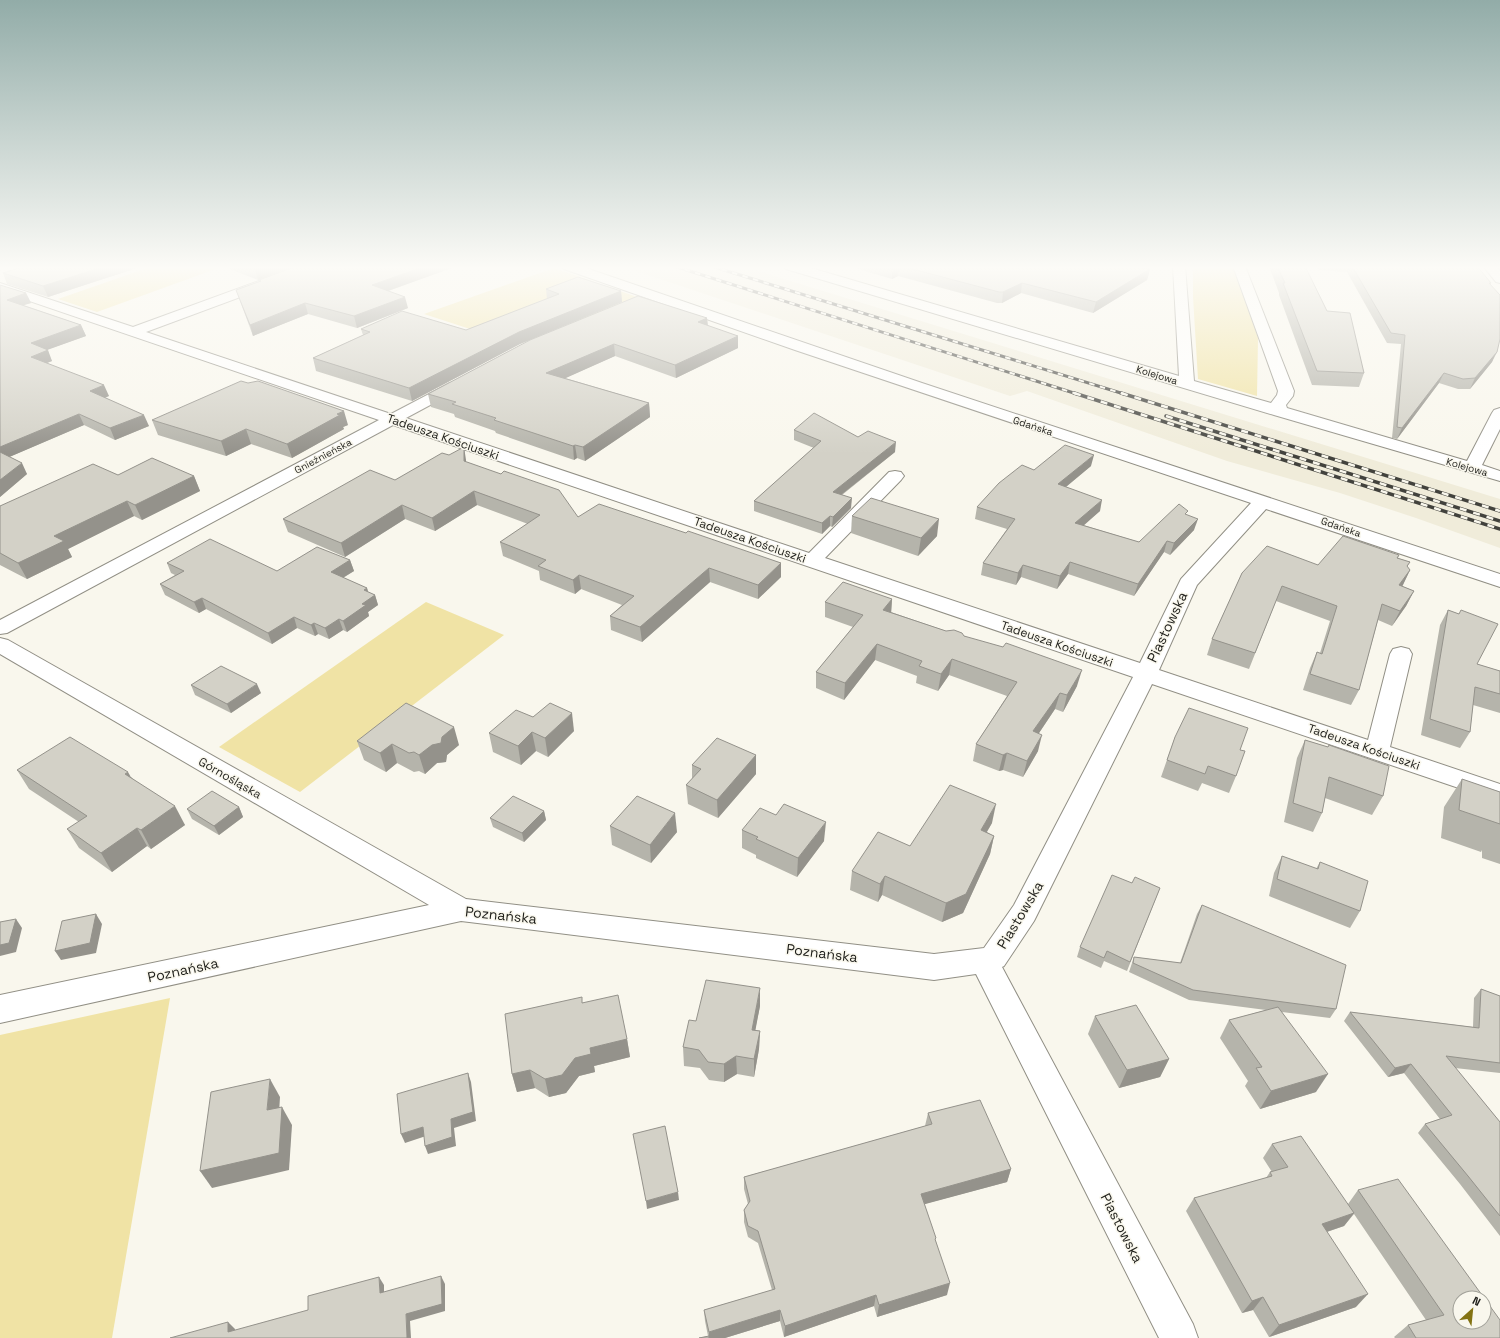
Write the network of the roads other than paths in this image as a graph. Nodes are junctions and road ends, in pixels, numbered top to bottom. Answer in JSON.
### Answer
{"nodes":[{"id":1,"x":122,"y":328,"type":"edge"},
{"id":2,"x":142,"y":328,"type":"edge"},
{"id":3,"x":747,"y":328,"type":"edge"},
{"id":4,"x":1000,"y":328,"type":"edge"},
{"id":5,"x":1183,"y":328,"type":"edge"},
{"id":6,"x":1262,"y":328,"type":"edge"},
{"id":7,"x":132,"y":332,"type":"junction"},
{"id":8,"x":466,"y":380,"type":"edge"},
{"id":9,"x":1187,"y":384,"type":"junction"},
{"id":10,"x":1280,"y":412,"type":"junction"},
{"id":11,"x":1500,"y":413,"type":"edge"},
{"id":12,"x":391,"y":419,"type":"junction"},
{"id":13,"x":1472,"y":468,"type":"junction"},
{"id":14,"x":895,"y":476,"type":"dead end"},
{"id":15,"x":1500,"y":476,"type":"edge"},
{"id":16,"x":1263,"y":501,"type":"junction"},
{"id":17,"x":812,"y":561,"type":"junction"},
{"id":18,"x":1500,"y":582,"type":"edge"},
{"id":19,"x":0,"y":628,"type":"edge"},
{"id":20,"x":0,"y":645,"type":"edge"},
{"id":21,"x":1400,"y":654,"type":"dead end"},
{"id":22,"x":1146,"y":674,"type":"junction"},
{"id":23,"x":1377,"y":752,"type":"junction"},
{"id":24,"x":1500,"y":793,"type":"edge"},
{"id":25,"x":461,"y":910,"type":"junction"},
{"id":26,"x":984,"y":961,"type":"junction"},
{"id":27,"x":0,"y":1009,"type":"edge"},
{"id":28,"x":1179,"y":1338,"type":"edge"}],
"edges":[{"from":1,"to":7,"type":"street","name":"Tadeusza Kościuszki"},
{"from":2,"to":7,"type":"street"},
{"from":3,"to":16,"type":"street","name":"Gdańska"},
{"from":4,"to":9,"type":"street","name":"Kolejowa"},
{"from":5,"to":9,"type":"street"},
{"from":6,"to":10,"type":"street"},
{"from":7,"to":12,"type":"street","name":"Tadeusza Kościuszki"},
{"from":8,"to":12,"type":"street","name":"Gnieźnieńska"},
{"from":9,"to":10,"type":"street","name":"Kolejowa"},
{"from":10,"to":13,"type":"street","name":"Kolejowa"},
{"from":11,"to":13,"type":"street"},
{"from":12,"to":17,"type":"street","name":"Tadeusza Kościuszki"},
{"from":12,"to":19,"type":"street","name":"Gnieźnieńska"},
{"from":13,"to":15,"type":"street","name":"Kolejowa"},
{"from":14,"to":17,"type":"street"},
{"from":16,"to":18,"type":"street","name":"Gdańska"},
{"from":16,"to":22,"type":"street","name":"Piastowska"},
{"from":17,"to":22,"type":"street","name":"Tadeusza Kościuszki"},
{"from":20,"to":25,"type":"street","name":"Górnośląska"},
{"from":21,"to":23,"type":"street"},
{"from":22,"to":23,"type":"street","name":"Tadeusza Kościuszki"},
{"from":22,"to":26,"type":"street","name":"Piastowska"},
{"from":23,"to":24,"type":"street","name":"Tadeusza Kościuszki"},
{"from":25,"to":26,"type":"street","name":"Poznańska"},
{"from":25,"to":27,"type":"street","name":"Poznańska"},
{"from":26,"to":28,"type":"street","name":"Piastowska"}]}
